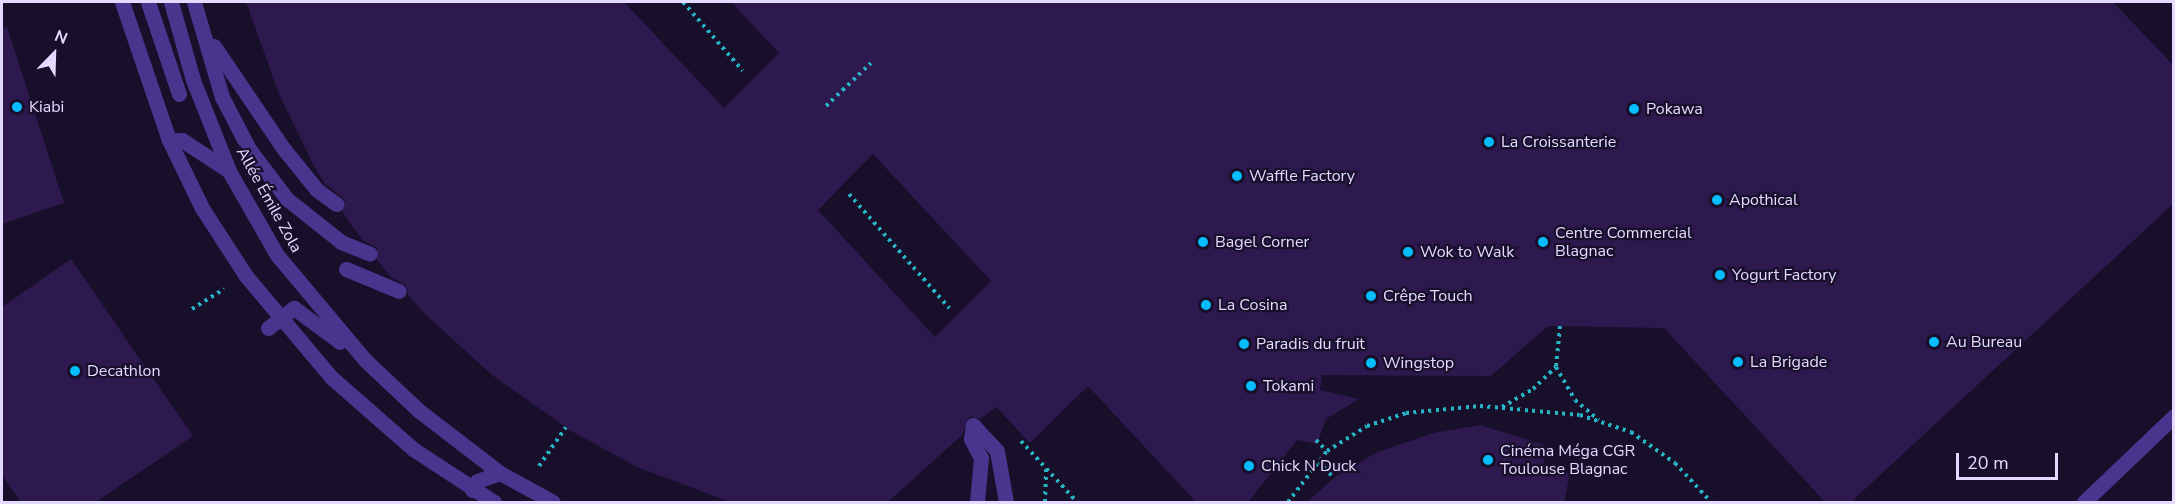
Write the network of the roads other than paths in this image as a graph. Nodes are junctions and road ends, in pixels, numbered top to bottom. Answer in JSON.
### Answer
{"nodes":[{"id":1,"x":122,"y":2,"type":"edge"},
{"id":2,"x":148,"y":2,"type":"edge"},
{"id":3,"x":171,"y":2,"type":"edge"},
{"id":4,"x":194,"y":2,"type":"edge"},
{"id":5,"x":201,"y":24,"type":"junction"},
{"id":6,"x":179,"y":94,"type":"dead end"},
{"id":7,"x":169,"y":140,"type":"junction"},
{"id":8,"x":229,"y":171,"type":"junction"},
{"id":9,"x":336,"y":204,"type":"dead end"},
{"id":10,"x":370,"y":254,"type":"dead end"},
{"id":11,"x":346,"y":269,"type":"dead end"},
{"id":12,"x":399,"y":291,"type":"dead end"},
{"id":13,"x":273,"y":323,"type":"junction"},
{"id":14,"x":365,"y":360,"type":"junction"},
{"id":15,"x":2174,"y":416,"type":"edge"},
{"id":16,"x":500,"y":473,"type":"junction"},
{"id":17,"x":472,"y":490,"type":"junction"},
{"id":18,"x":975,"y":499,"type":"edge"},
{"id":19,"x":2085,"y":501,"type":"edge"},
{"id":20,"x":494,"y":502,"type":"edge"},
{"id":21,"x":553,"y":502,"type":"edge"},
{"id":22,"x":1006,"y":502,"type":"edge"}],
"edges":[{"from":1,"to":7,"type":"street"},
{"from":2,"to":6,"type":"street"},
{"from":3,"to":8,"type":"street","name":"Allée Émile Zola"},
{"from":4,"to":5,"type":"street"},
{"from":5,"to":9,"type":"street"},
{"from":5,"to":10,"type":"street"},
{"from":7,"to":8,"type":"street"},
{"from":7,"to":13,"type":"street"},
{"from":8,"to":14,"type":"street","name":"Allée Émile Zola"},
{"from":11,"to":12,"type":"street"},
{"from":13,"to":14,"type":"street","name":"Allée Émile Zola"},
{"from":13,"to":17,"type":"street"},
{"from":14,"to":16,"type":"street","name":"Allée Émile Zola"},
{"from":15,"to":19,"type":"street"},
{"from":16,"to":17,"type":"street"},
{"from":16,"to":21,"type":"street","name":"Allée Émile Zola"},
{"from":17,"to":20,"type":"street"},
{"from":18,"to":22,"type":"street"}]}
